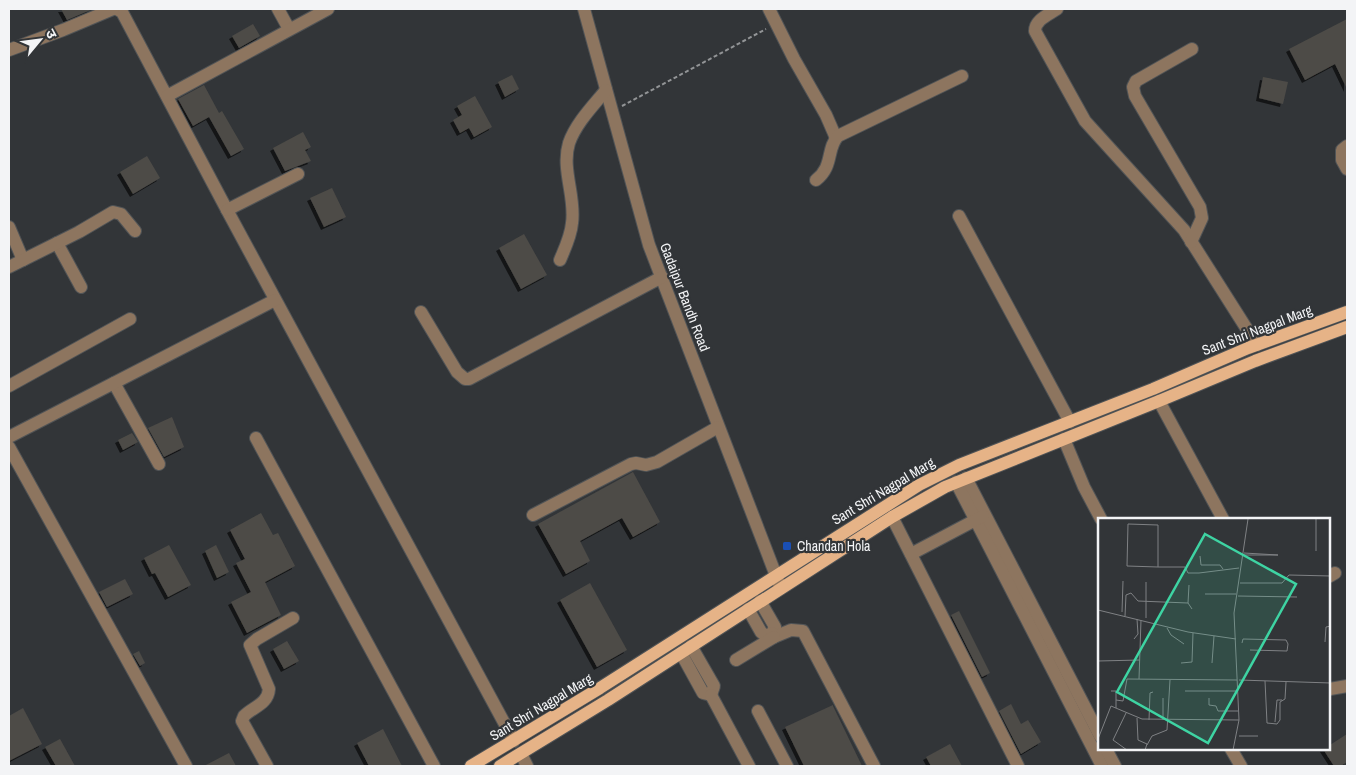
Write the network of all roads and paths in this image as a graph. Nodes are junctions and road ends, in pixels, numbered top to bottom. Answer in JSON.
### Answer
{"nodes":[{"id":1,"x":113,"y":9,"type":"edge"},
{"id":2,"x":117,"y":9,"type":"edge"},
{"id":3,"x":278,"y":9,"type":"edge"},
{"id":4,"x":328,"y":9,"type":"edge"},
{"id":5,"x":584,"y":9,"type":"edge"},
{"id":6,"x":769,"y":9,"type":"edge"},
{"id":7,"x":1057,"y":9,"type":"edge"},
{"id":8,"x":777,"y":23,"type":"junction"},
{"id":9,"x":289,"y":29,"type":"junction"},
{"id":10,"x":1192,"y":49,"type":"dead end"},
{"id":11,"x":9,"y":50,"type":"edge"},
{"id":12,"x":962,"y":76,"type":"dead end"},
{"id":13,"x":606,"y":90,"type":"junction"},
{"id":14,"x":167,"y":96,"type":"junction"},
{"id":15,"x":612,"y":111,"type":"junction"},
{"id":16,"x":836,"y":138,"type":"junction"},
{"id":17,"x":1347,"y":146,"type":"edge"},
{"id":18,"x":1347,"y":169,"type":"edge"},
{"id":19,"x":298,"y":174,"type":"dead end"},
{"id":20,"x":816,"y":180,"type":"dead end"},
{"id":21,"x":227,"y":210,"type":"junction"},
{"id":22,"x":959,"y":216,"type":"dead end"},
{"id":23,"x":9,"y":227,"type":"edge"},
{"id":24,"x":135,"y":231,"type":"dead end"},
{"id":25,"x":1191,"y":242,"type":"junction"},
{"id":26,"x":56,"y":243,"type":"junction"},
{"id":27,"x":23,"y":260,"type":"junction"},
{"id":28,"x":560,"y":260,"type":"dead end"},
{"id":29,"x":9,"y":267,"type":"edge"},
{"id":30,"x":662,"y":277,"type":"junction"},
{"id":31,"x":81,"y":287,"type":"dead end"},
{"id":32,"x":275,"y":300,"type":"junction"},
{"id":33,"x":421,"y":312,"type":"dead end"},
{"id":34,"x":1347,"y":312,"type":"edge"},
{"id":35,"x":130,"y":319,"type":"dead end"},
{"id":36,"x":1347,"y":327,"type":"edge"},
{"id":37,"x":1257,"y":345,"type":"junction"},
{"id":38,"x":114,"y":382,"type":"junction"},
{"id":39,"x":9,"y":386,"type":"edge"},
{"id":40,"x":1159,"y":401,"type":"junction"},
{"id":41,"x":1070,"y":422,"type":"junction"},
{"id":42,"x":718,"y":427,"type":"junction"},
{"id":43,"x":9,"y":437,"type":"edge"},
{"id":44,"x":256,"y":438,"type":"dead end"},
{"id":45,"x":1064,"y":439,"type":"junction"},
{"id":46,"x":9,"y":447,"type":"edge"},
{"id":47,"x":159,"y":464,"type":"dead end"},
{"id":48,"x":961,"y":480,"type":"junction"},
{"id":49,"x":533,"y":515,"type":"dead end"},
{"id":50,"x":892,"y":517,"type":"junction"},
{"id":51,"x":980,"y":517,"type":"junction"},
{"id":52,"x":1101,"y":518,"type":"edge"},
{"id":53,"x":1223,"y":518,"type":"edge"},
{"id":54,"x":910,"y":554,"type":"junction"},
{"id":55,"x":775,"y":576,"type":"junction"},
{"id":56,"x":781,"y":588,"type":"junction"},
{"id":57,"x":760,"y":601,"type":"junction"},
{"id":58,"x":748,"y":609,"type":"junction"},
{"id":59,"x":293,"y":618,"type":"dead end"},
{"id":60,"x":773,"y":635,"type":"junction"},
{"id":61,"x":686,"y":649,"type":"junction"},
{"id":62,"x":736,"y":660,"type":"dead end"},
{"id":63,"x":1347,"y":686,"type":"edge"},
{"id":64,"x":1331,"y":689,"type":"edge"},
{"id":65,"x":758,"y":711,"type":"dead end"},
{"id":66,"x":1098,"y":732,"type":"edge"},
{"id":67,"x":514,"y":742,"type":"junction"},
{"id":68,"x":1107,"y":750,"type":"edge"},
{"id":69,"x":1232,"y":750,"type":"edge"},
{"id":70,"x":521,"y":754,"type":"junction"},
{"id":71,"x":186,"y":766,"type":"edge"},
{"id":72,"x":266,"y":766,"type":"edge"},
{"id":73,"x":434,"y":766,"type":"edge"},
{"id":74,"x":470,"y":766,"type":"edge"},
{"id":75,"x":500,"y":766,"type":"edge"},
{"id":76,"x":527,"y":766,"type":"edge"},
{"id":77,"x":749,"y":766,"type":"edge"},
{"id":78,"x":787,"y":766,"type":"edge"},
{"id":79,"x":874,"y":766,"type":"edge"},
{"id":80,"x":1018,"y":766,"type":"edge"},
{"id":81,"x":1102,"y":766,"type":"edge"},
{"id":82,"x":1115,"y":766,"type":"edge"},
{"id":83,"x":1241,"y":766,"type":"edge"}],
"edges":[{"from":1,"to":11,"type":"street"},
{"from":2,"to":14,"type":"street"},
{"from":3,"to":9,"type":"street"},
{"from":4,"to":9,"type":"street"},
{"from":5,"to":13,"type":"street","name":"Gadaipur Bandh Road"},
{"from":6,"to":8,"type":"street"},
{"from":7,"to":25,"type":"street"},
{"from":8,"to":15,"type":"path"},
{"from":8,"to":16,"type":"street"},
{"from":9,"to":14,"type":"street"},
{"from":10,"to":25,"type":"street"},
{"from":12,"to":16,"type":"street"},
{"from":13,"to":15,"type":"street","name":"Gadaipur Bandh Road"},
{"from":13,"to":28,"type":"street"},
{"from":14,"to":21,"type":"street"},
{"from":15,"to":30,"type":"street","name":"Gadaipur Bandh Road"},
{"from":16,"to":20,"type":"street"},
{"from":17,"to":18,"type":"street"},
{"from":19,"to":21,"type":"street"},
{"from":21,"to":32,"type":"street"},
{"from":22,"to":41,"type":"street"},
{"from":23,"to":27,"type":"street"},
{"from":24,"to":26,"type":"street"},
{"from":25,"to":37,"type":"street"},
{"from":26,"to":27,"type":"street"},
{"from":26,"to":31,"type":"street"},
{"from":27,"to":29,"type":"street"},
{"from":30,"to":33,"type":"street"},
{"from":30,"to":42,"type":"street","name":"Gadaipur Bandh Road"},
{"from":32,"to":38,"type":"street"},
{"from":32,"to":67,"type":"street"},
{"from":34,"to":37,"type":"main road","name":"Sant Shri Nagpal Marg"},
{"from":35,"to":39,"type":"street"},
{"from":36,"to":40,"type":"main road","name":"Sant Shri Nagpal Marg"},
{"from":37,"to":41,"type":"main road","name":"Sant Shri Nagpal Marg"},
{"from":38,"to":43,"type":"street"},
{"from":38,"to":47,"type":"street"},
{"from":40,"to":45,"type":"main road","name":"Sant Shri Nagpal Marg"},
{"from":40,"to":53,"type":"street"},
{"from":41,"to":55,"type":"main road","name":"Sant Shri Nagpal Marg"},
{"from":42,"to":49,"type":"street"},
{"from":42,"to":55,"type":"street","name":"Gadaipur Bandh Road"},
{"from":44,"to":73,"type":"street"},
{"from":45,"to":48,"type":"main road","name":"Sant Shri Nagpal Marg"},
{"from":45,"to":52,"type":"street"},
{"from":46,"to":71,"type":"street"},
{"from":48,"to":50,"type":"main road","name":"Sant Shri Nagpal Marg"},
{"from":48,"to":51,"type":"street"},
{"from":50,"to":54,"type":"street"},
{"from":50,"to":56,"type":"main road","name":"Sant Shri Nagpal Marg"},
{"from":51,"to":54,"type":"street"},
{"from":51,"to":66,"type":"street"},
{"from":51,"to":81,"type":"street"},
{"from":54,"to":80,"type":"street"},
{"from":55,"to":56,"type":"street","name":"Gadaipur Bandh Road"},
{"from":55,"to":67,"type":"main road","name":"Sant Shri Nagpal Marg"},
{"from":56,"to":57,"type":"main road","name":"Sant Shri Nagpal Marg"},
{"from":57,"to":58,"type":"main road","name":"Sant Shri Nagpal Marg"},
{"from":57,"to":60,"type":"street"},
{"from":58,"to":60,"type":"street"},
{"from":58,"to":61,"type":"main road","name":"Sant Shri Nagpal Marg"},
{"from":59,"to":72,"type":"street"},
{"from":60,"to":62,"type":"street"},
{"from":60,"to":79,"type":"street"},
{"from":61,"to":70,"type":"main road","name":"Sant Shri Nagpal Marg"},
{"from":61,"to":77,"type":"street"},
{"from":63,"to":64,"type":"street"},
{"from":65,"to":78,"type":"street"},
{"from":67,"to":74,"type":"main road","name":"Sant Shri Nagpal Marg"},
{"from":68,"to":82,"type":"street"},
{"from":69,"to":83,"type":"street"},
{"from":70,"to":75,"type":"main road","name":"Sant Shri Nagpal Marg"},
{"from":70,"to":76,"type":"street"}]}
